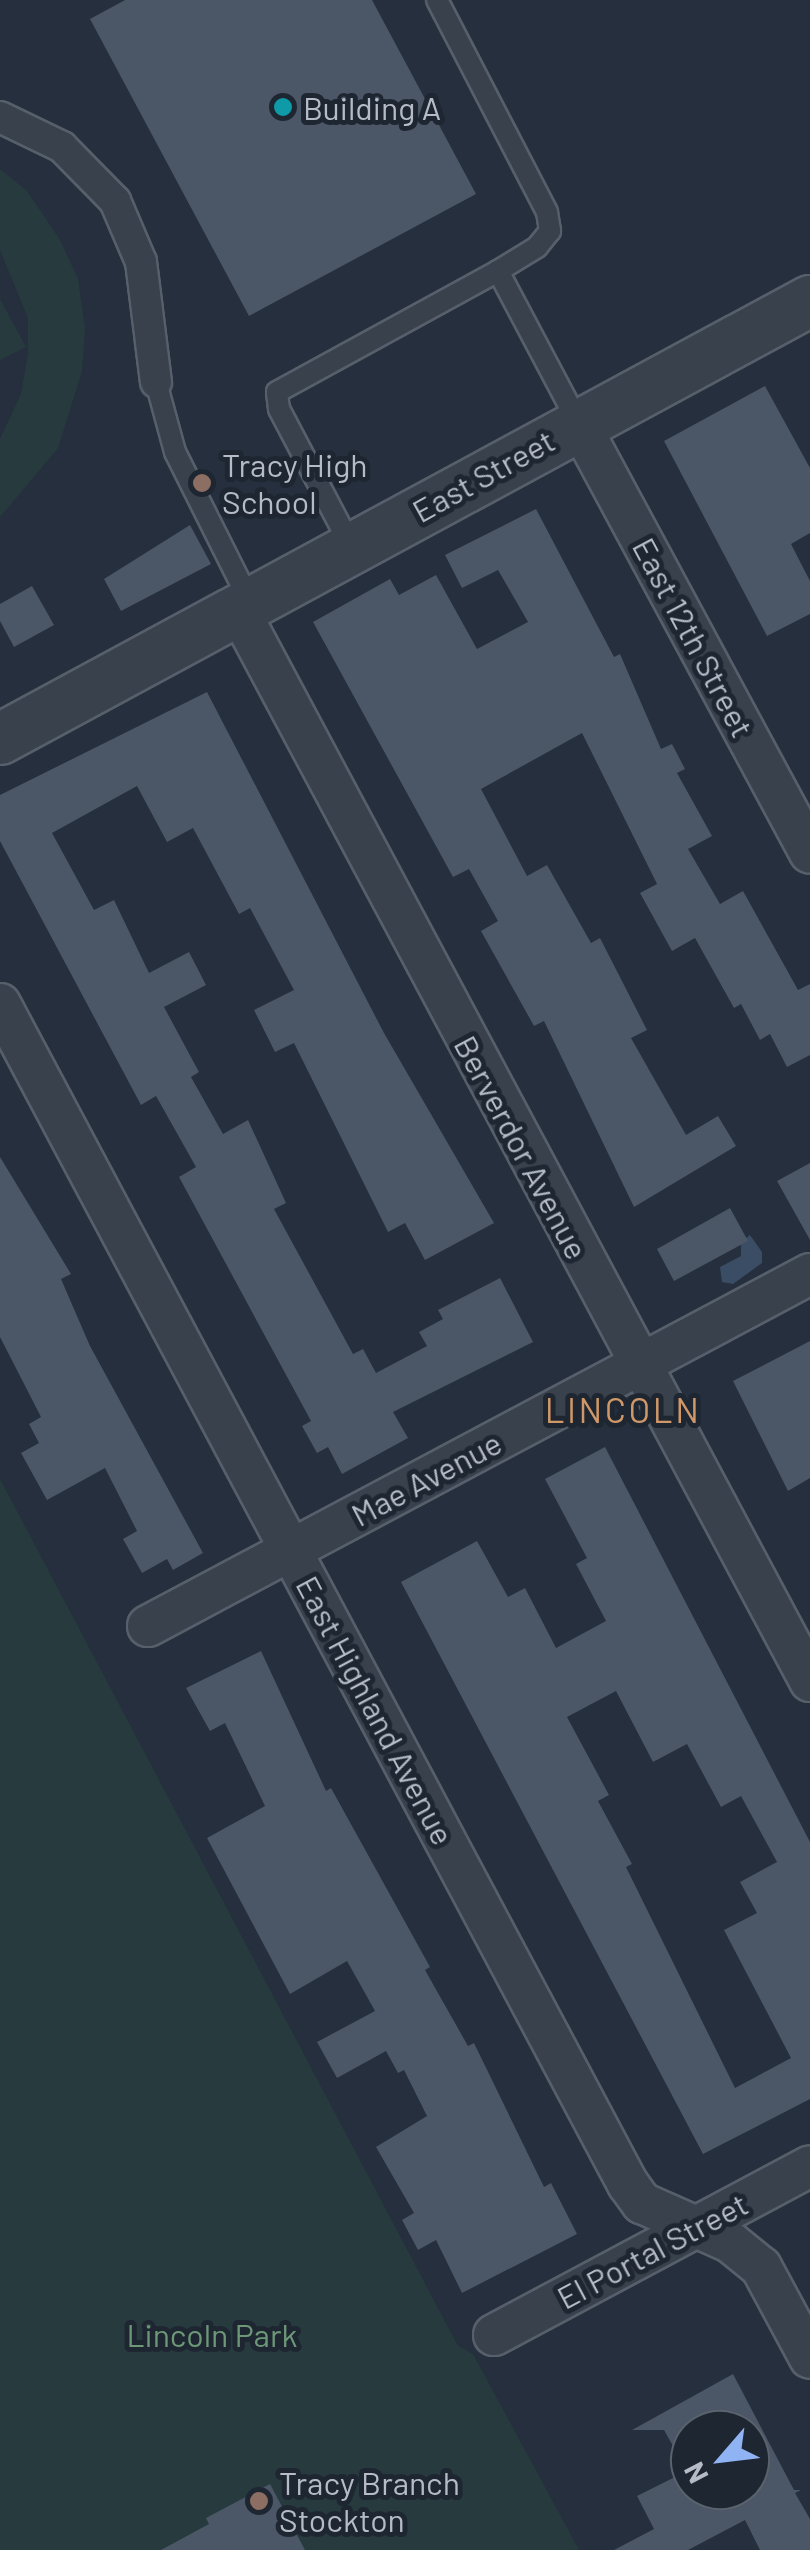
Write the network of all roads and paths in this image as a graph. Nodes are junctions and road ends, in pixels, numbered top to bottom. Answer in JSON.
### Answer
{"nodes":[{"id":1,"x":437,"y":0,"type":"edge"},
{"id":2,"x":0,"y":117,"type":"edge"},
{"id":3,"x":498,"y":271,"type":"junction"},
{"id":4,"x":810,"y":301,"type":"edge"},
{"id":5,"x":156,"y":382,"type":"joint"},
{"id":6,"x":578,"y":422,"type":"junction"},
{"id":7,"x":352,"y":548,"type":"junction"},
{"id":8,"x":245,"y":608,"type":"junction"},
{"id":9,"x":0,"y":739,"type":"edge"},
{"id":10,"x":810,"y":852,"type":"edge"},
{"id":11,"x":0,"y":1004,"type":"edge"},
{"id":12,"x":810,"y":1274,"type":"edge"},
{"id":13,"x":637,"y":1365,"type":"junction"},
{"id":14,"x":292,"y":1550,"type":"junction"},
{"id":15,"x":148,"y":1626,"type":"dead end"},
{"id":16,"x":810,"y":1681,"type":"edge"},
{"id":17,"x":810,"y":2166,"type":"edge"},
{"id":18,"x":694,"y":2228,"type":"junction"},
{"id":19,"x":494,"y":2335,"type":"dead end"},
{"id":20,"x":810,"y":2358,"type":"edge"}],
"edges":[{"from":1,"to":3,"type":"lane"},
{"from":2,"to":5,"type":"street"},
{"from":3,"to":6,"type":"lane"},
{"from":3,"to":7,"type":"lane"},
{"from":4,"to":6,"type":"street","name":"East Street"},
{"from":5,"to":8,"type":"lane"},
{"from":6,"to":7,"type":"street","name":"East Street"},
{"from":6,"to":10,"type":"street","name":"East 12th Street"},
{"from":7,"to":8,"type":"street","name":"East Street"},
{"from":8,"to":9,"type":"street","name":"East Street"},
{"from":8,"to":13,"type":"street","name":"Berverdor Avenue"},
{"from":11,"to":14,"type":"street","name":"East Highland Avenue"},
{"from":12,"to":13,"type":"street","name":"Mae Avenue"},
{"from":13,"to":14,"type":"street","name":"Mae Avenue"},
{"from":13,"to":16,"type":"street","name":"Berverdor Avenue"},
{"from":14,"to":15,"type":"street","name":"Mae Avenue"},
{"from":14,"to":18,"type":"street","name":"East Highland Avenue"},
{"from":17,"to":18,"type":"street","name":"El Portal Street"},
{"from":18,"to":19,"type":"street","name":"El Portal Street"},
{"from":18,"to":20,"type":"street","name":"East Highland Avenue"}]}
